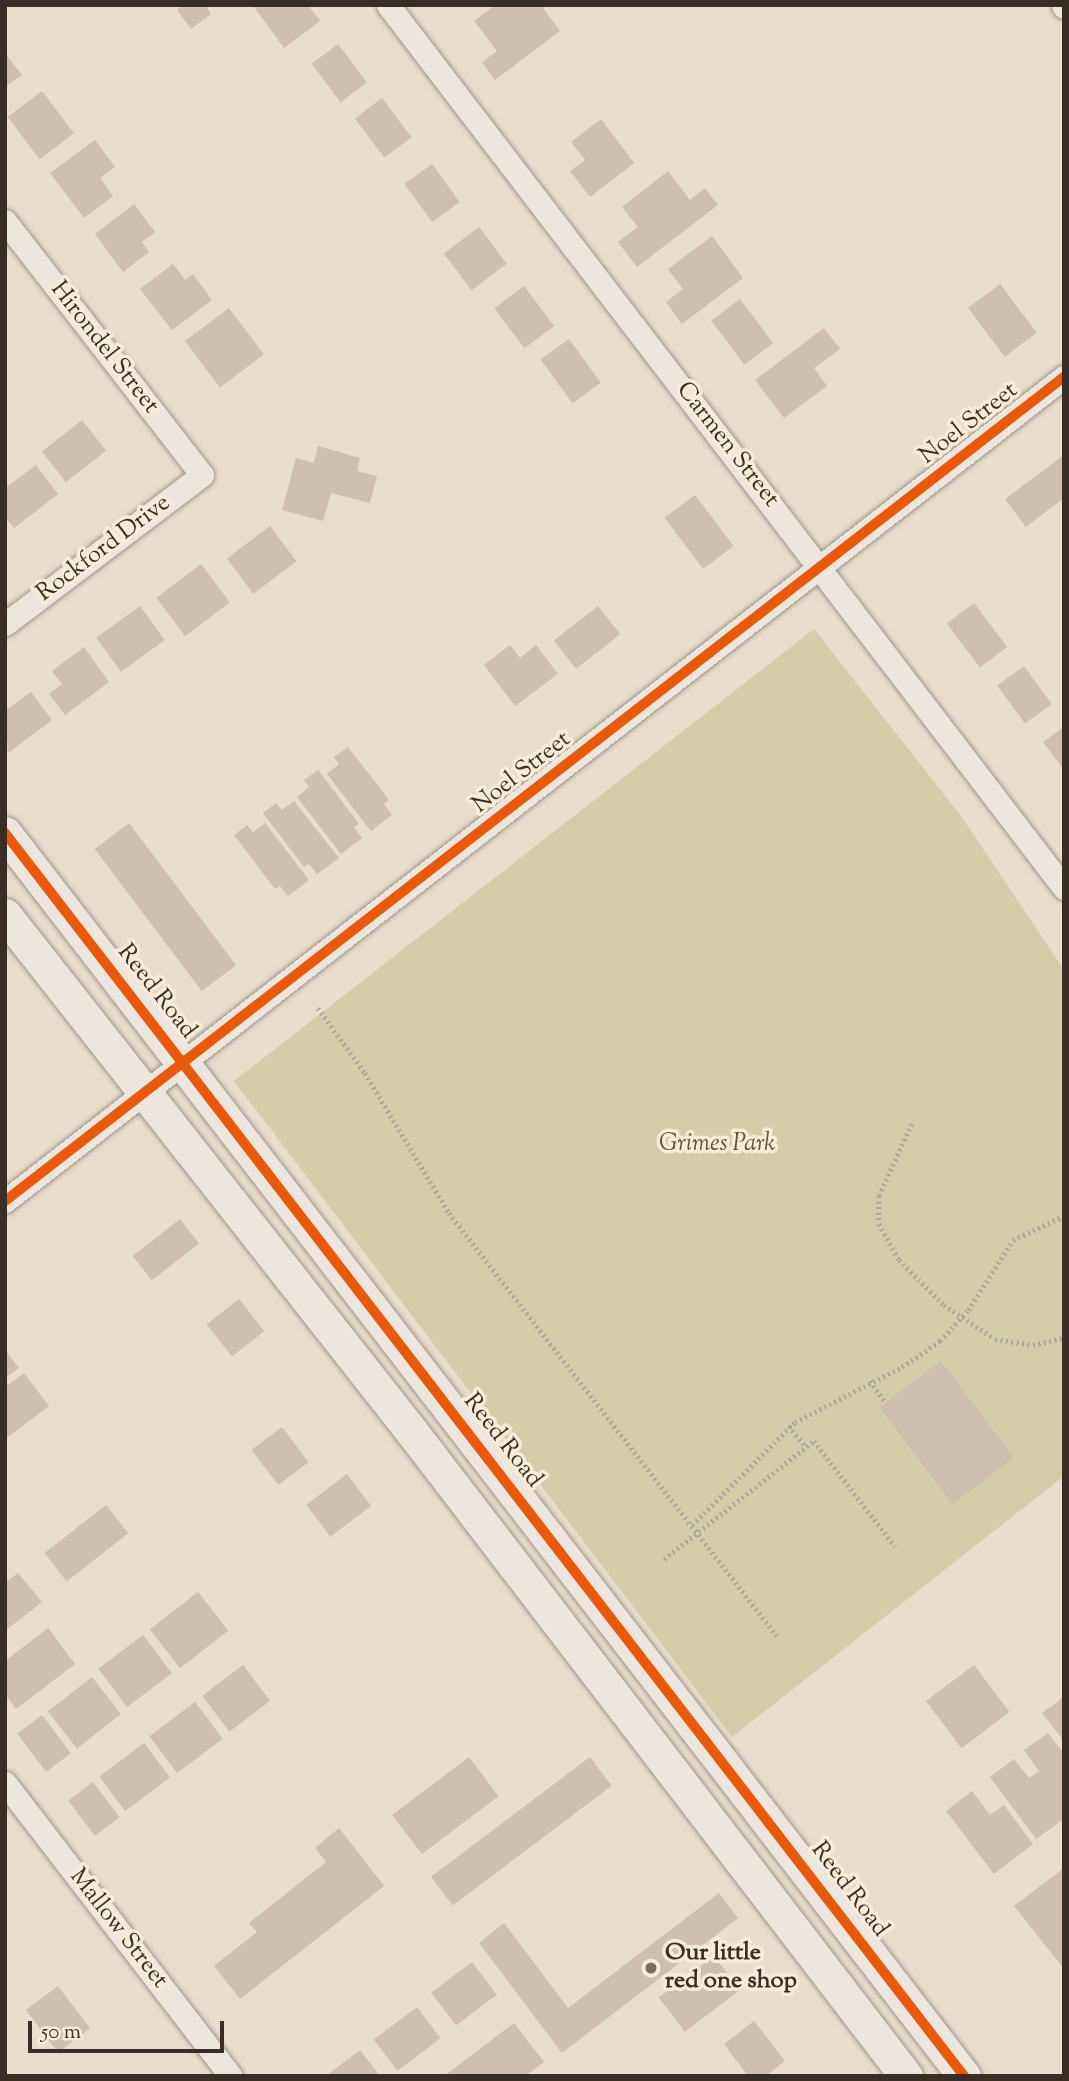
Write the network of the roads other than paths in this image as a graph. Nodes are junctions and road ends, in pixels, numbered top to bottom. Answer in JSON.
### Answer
{"nodes":[{"id":1,"x":388,"y":5,"type":"edge"},
{"id":2,"x":5,"y":221,"type":"edge"},
{"id":3,"x":1064,"y":377,"type":"edge"},
{"id":4,"x":202,"y":475,"type":"joint"},
{"id":5,"x":821,"y":566,"type":"junction"},
{"id":6,"x":5,"y":624,"type":"edge"},
{"id":7,"x":5,"y":833,"type":"edge"},
{"id":8,"x":1064,"y":888,"type":"edge"},
{"id":9,"x":5,"y":915,"type":"edge"},
{"id":10,"x":184,"y":1062,"type":"junction"},
{"id":11,"x":144,"y":1094,"type":"junction"},
{"id":12,"x":5,"y":1201,"type":"edge"},
{"id":13,"x":448,"y":1407,"type":"junction"},
{"id":14,"x":412,"y":1432,"type":"junction"},
{"id":15,"x":5,"y":1783,"type":"edge"},
{"id":16,"x":756,"y":1804,"type":"junction"},
{"id":17,"x":719,"y":1832,"type":"junction"},
{"id":18,"x":231,"y":2076,"type":"edge"},
{"id":19,"x":906,"y":2076,"type":"edge"},
{"id":20,"x":964,"y":2076,"type":"edge"}],
"edges":[{"from":1,"to":5,"type":"street","name":"Carmen Street"},
{"from":2,"to":4,"type":"street","name":"Hirondel Street"},
{"from":3,"to":5,"type":"street","name":"Noel Street"},
{"from":4,"to":6,"type":"street","name":"Rockford Drive"},
{"from":5,"to":8,"type":"street","name":"Carmen Street"},
{"from":5,"to":10,"type":"street","name":"Noel Street"},
{"from":7,"to":10,"type":"street","name":"Reed Road"},
{"from":9,"to":11,"type":"street"},
{"from":10,"to":11,"type":"street","name":"Noel Street"},
{"from":10,"to":13,"type":"street","name":"Reed Road"},
{"from":11,"to":12,"type":"street","name":"Noel Street"},
{"from":11,"to":14,"type":"street"},
{"from":13,"to":14,"type":"street"},
{"from":13,"to":16,"type":"street","name":"Reed Road"},
{"from":14,"to":17,"type":"street"},
{"from":15,"to":18,"type":"street","name":"Mallow Street"},
{"from":16,"to":17,"type":"street"},
{"from":16,"to":20,"type":"street","name":"Reed Road"},
{"from":17,"to":19,"type":"street"}]}
